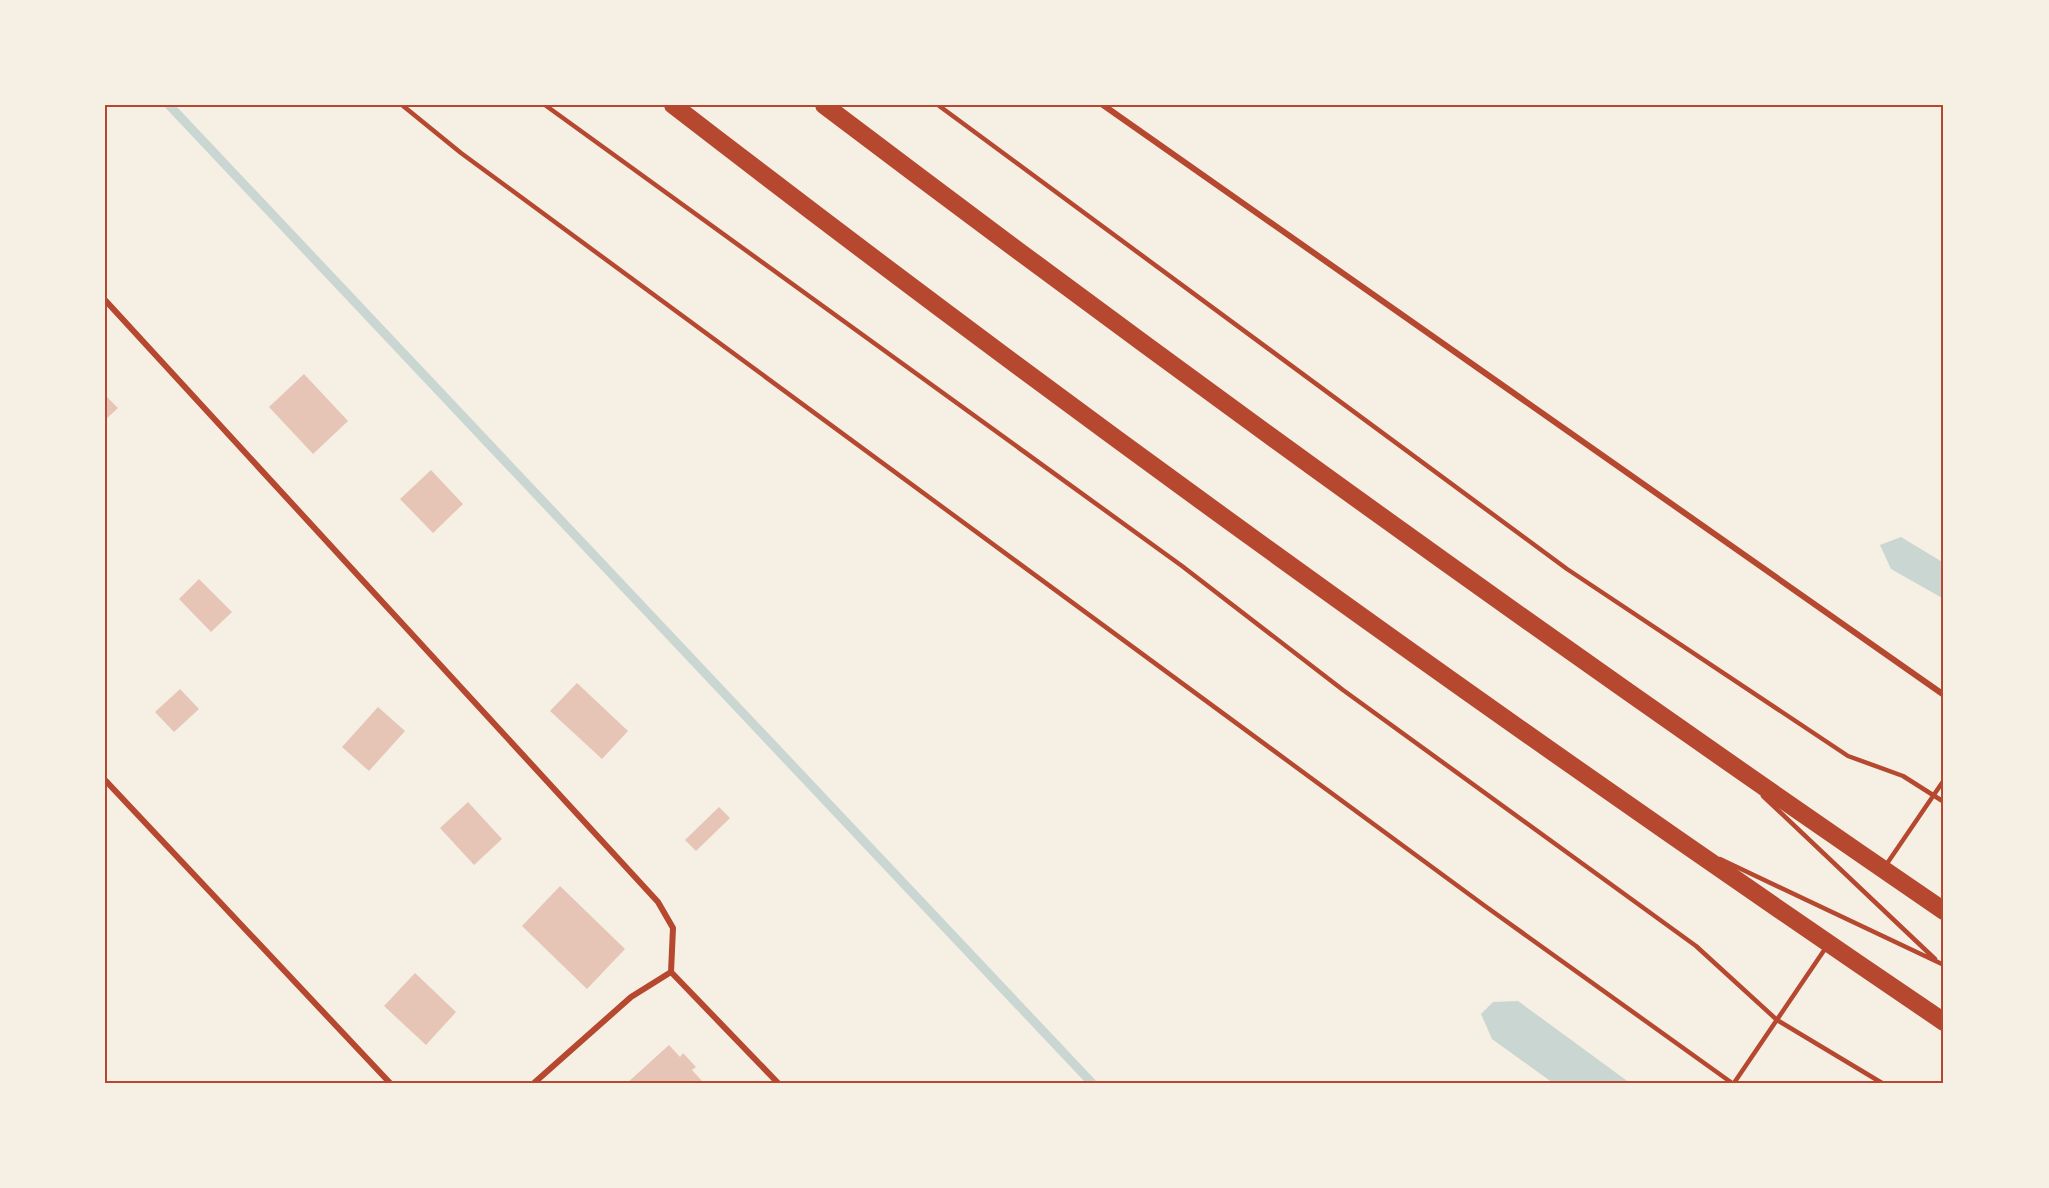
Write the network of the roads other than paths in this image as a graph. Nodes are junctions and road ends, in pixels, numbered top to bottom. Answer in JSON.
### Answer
{"nodes":[{"id":1,"x":402,"y":105,"type":"edge"},
{"id":2,"x":545,"y":105,"type":"edge"},
{"id":3,"x":673,"y":105,"type":"edge"},
{"id":4,"x":824,"y":105,"type":"edge"},
{"id":5,"x":938,"y":105,"type":"edge"},
{"id":6,"x":1103,"y":105,"type":"edge"},
{"id":7,"x":105,"y":300,"type":"edge"},
{"id":8,"x":1944,"y":695,"type":"edge"},
{"id":9,"x":1729,"y":764,"type":"junction"},
{"id":10,"x":105,"y":780,"type":"edge"},
{"id":11,"x":1944,"y":780,"type":"edge"},
{"id":12,"x":1935,"y":794,"type":"junction"},
{"id":13,"x":1944,"y":802,"type":"edge"},
{"id":14,"x":1677,"y":838,"type":"junction"},
{"id":15,"x":1883,"y":869,"type":"junction"},
{"id":16,"x":1944,"y":911,"type":"edge"},
{"id":17,"x":1829,"y":944,"type":"junction"},
{"id":18,"x":1943,"y":965,"type":"edge"},
{"id":19,"x":671,"y":972,"type":"junction"},
{"id":20,"x":1777,"y":1020,"type":"junction"},
{"id":21,"x":1944,"y":1022,"type":"edge"},
{"id":22,"x":390,"y":1083,"type":"edge"},
{"id":23,"x":534,"y":1083,"type":"edge"},
{"id":24,"x":778,"y":1083,"type":"edge"},
{"id":25,"x":1733,"y":1083,"type":"edge"},
{"id":26,"x":1882,"y":1083,"type":"edge"}],
"edges":[{"from":1,"to":25,"type":"lane"},
{"from":2,"to":20,"type":"lane"},
{"from":3,"to":14,"type":"highway"},
{"from":4,"to":9,"type":"highway"},
{"from":5,"to":12,"type":"lane"},
{"from":6,"to":8,"type":"street"},
{"from":7,"to":19,"type":"street"},
{"from":9,"to":15,"type":"highway"},
{"from":9,"to":18,"type":"lane"},
{"from":10,"to":22,"type":"street"},
{"from":11,"to":12,"type":"lane"},
{"from":12,"to":13,"type":"lane"},
{"from":12,"to":15,"type":"lane"},
{"from":14,"to":17,"type":"highway"},
{"from":14,"to":18,"type":"lane"},
{"from":15,"to":16,"type":"highway"},
{"from":17,"to":20,"type":"lane"},
{"from":17,"to":21,"type":"highway"},
{"from":19,"to":23,"type":"street"},
{"from":19,"to":24,"type":"street"},
{"from":20,"to":25,"type":"lane"},
{"from":20,"to":26,"type":"lane"}]}
